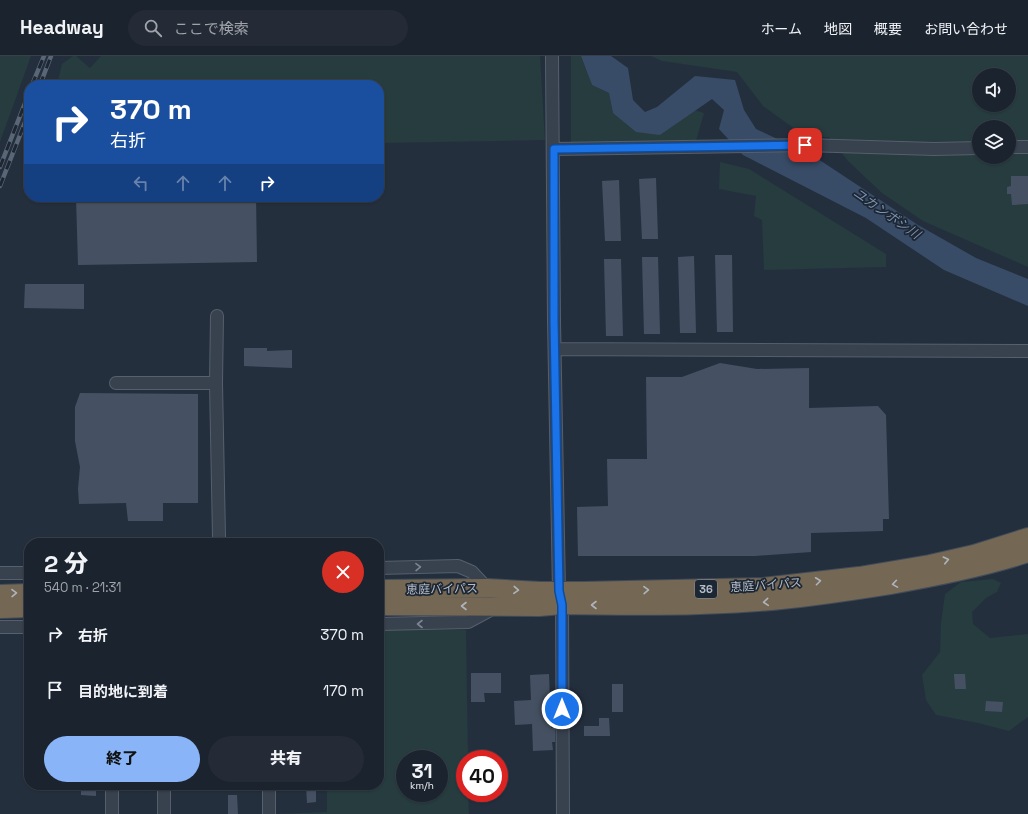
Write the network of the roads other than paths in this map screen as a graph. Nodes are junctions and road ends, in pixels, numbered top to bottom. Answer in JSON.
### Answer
{"nodes":[{"id":1,"x":552,"y":56,"type":"edge"},
{"id":2,"x":1016,"y":147,"type":"edge"},
{"id":3,"x":1028,"y":147,"type":"edge"},
{"id":4,"x":972,"y":148,"type":"edge"},
{"id":5,"x":554,"y":149,"type":"junction"},
{"id":6,"x":217,"y":316,"type":"dead end"},
{"id":7,"x":555,"y":349,"type":"junction"},
{"id":8,"x":1028,"y":351,"type":"edge"},
{"id":9,"x":116,"y":383,"type":"dead end"},
{"id":10,"x":216,"y":383,"type":"junction"},
{"id":11,"x":219,"y":537,"type":"dead end"},
{"id":12,"x":1026,"y":550,"type":"edge"},
{"id":13,"x":384,"y":568,"type":"edge"},
{"id":14,"x":0,"y":573,"type":"edge"},
{"id":15,"x":24,"y":573,"type":"edge"},
{"id":16,"x":487,"y":588,"type":"junction"},
{"id":17,"x":384,"y":589,"type":"edge"},
{"id":18,"x":24,"y":593,"type":"edge"},
{"id":19,"x":0,"y":594,"type":"edge"},
{"id":20,"x":560,"y":598,"type":"junction"},
{"id":21,"x":384,"y":606,"type":"edge"},
{"id":22,"x":496,"y":606,"type":"junction"},
{"id":23,"x":24,"y":608,"type":"edge"},
{"id":24,"x":0,"y":609,"type":"edge"},
{"id":25,"x":384,"y":624,"type":"edge"},
{"id":26,"x":0,"y":627,"type":"edge"},
{"id":27,"x":24,"y":627,"type":"edge"},
{"id":28,"x":112,"y":790,"type":"edge"},
{"id":29,"x":164,"y":790,"type":"edge"},
{"id":30,"x":269,"y":790,"type":"edge"},
{"id":31,"x":112,"y":814,"type":"edge"},
{"id":32,"x":164,"y":814,"type":"edge"},
{"id":33,"x":269,"y":814,"type":"edge"},
{"id":34,"x":563,"y":814,"type":"edge"}],
"edges":[{"from":1,"to":5,"type":"street"},
{"from":2,"to":3,"type":"street"},
{"from":4,"to":5,"type":"street"},
{"from":5,"to":7,"type":"street"},
{"from":6,"to":10,"type":"street"},
{"from":7,"to":8,"type":"street"},
{"from":7,"to":20,"type":"street"},
{"from":9,"to":10,"type":"street"},
{"from":10,"to":11,"type":"street"},
{"from":12,"to":20,"type":"highway","name":"恵庭バイパス","number":"36"},
{"from":13,"to":16,"type":"street","one_way":true},
{"from":14,"to":15,"type":"street"},
{"from":16,"to":17,"type":"highway","name":"恵庭バイパス","number":"36"},
{"from":16,"to":20,"type":"highway","name":"恵庭バイパス","number":"36","one_way":true},
{"from":19,"to":18,"type":"highway","one_way":true},
{"from":20,"to":22,"type":"highway","name":"恵庭バイパス","number":"36"},
{"from":20,"to":34,"type":"street"},
{"from":22,"to":21,"type":"highway","name":"恵庭バイパス","number":"36","one_way":true},
{"from":22,"to":25,"type":"street","one_way":true},
{"from":23,"to":24,"type":"highway"},
{"from":26,"to":27,"type":"street"},
{"from":28,"to":31,"type":"street"},
{"from":29,"to":32,"type":"street"},
{"from":30,"to":33,"type":"street"}]}
